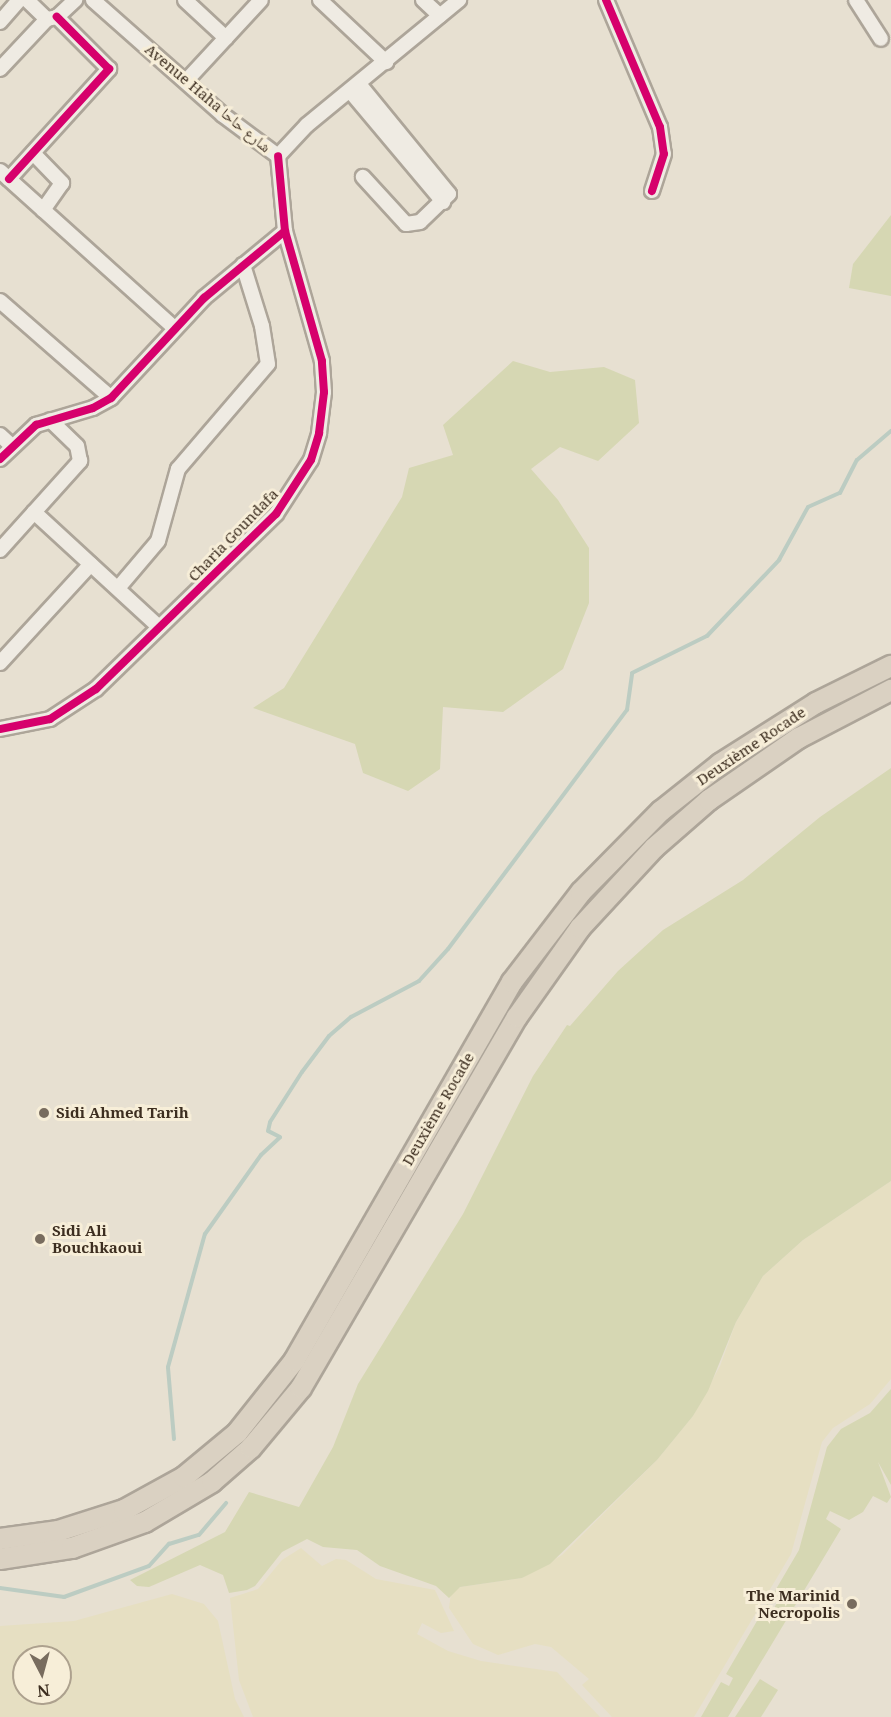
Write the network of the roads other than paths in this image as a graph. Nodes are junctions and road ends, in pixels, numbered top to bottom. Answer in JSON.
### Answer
{"nodes":[{"id":1,"x":19,"y":0,"type":"edge"},
{"id":2,"x":27,"y":0,"type":"edge"},
{"id":3,"x":75,"y":0,"type":"edge"},
{"id":4,"x":93,"y":0,"type":"edge"},
{"id":5,"x":185,"y":0,"type":"edge"},
{"id":6,"x":261,"y":0,"type":"edge"},
{"id":7,"x":320,"y":0,"type":"edge"},
{"id":8,"x":423,"y":0,"type":"edge"},
{"id":9,"x":459,"y":0,"type":"edge"},
{"id":10,"x":606,"y":0,"type":"edge"},
{"id":11,"x":856,"y":0,"type":"edge"},
{"id":12,"x":440,"y":16,"type":"junction"},
{"id":13,"x":52,"y":18,"type":"junction"},
{"id":14,"x":0,"y":21,"type":"edge"},
{"id":15,"x":226,"y":38,"type":"junction"},
{"id":16,"x":881,"y":39,"type":"dead end"},
{"id":17,"x":386,"y":62,"type":"junction"},
{"id":18,"x":0,"y":69,"type":"edge"},
{"id":19,"x":186,"y":81,"type":"junction"},
{"id":20,"x":355,"y":88,"type":"junction"},
{"id":21,"x":33,"y":153,"type":"junction"},
{"id":22,"x":278,"y":156,"type":"junction"},
{"id":23,"x":4,"y":175,"type":"edge"},
{"id":24,"x":363,"y":177,"type":"dead end"},
{"id":25,"x":652,"y":191,"type":"dead end"},
{"id":26,"x":43,"y":210,"type":"junction"},
{"id":27,"x":285,"y":231,"type":"junction"},
{"id":28,"x":243,"y":265,"type":"junction"},
{"id":29,"x":3,"y":308,"type":"edge"},
{"id":30,"x":173,"y":327,"type":"junction"},
{"id":31,"x":111,"y":398,"type":"junction"},
{"id":32,"x":50,"y":420,"type":"junction"},
{"id":33,"x":0,"y":435,"type":"edge"},
{"id":34,"x":12,"y":446,"type":"junction"},
{"id":35,"x":0,"y":459,"type":"edge"},
{"id":36,"x":33,"y":512,"type":"junction"},
{"id":37,"x":0,"y":550,"type":"edge"},
{"id":38,"x":91,"y":564,"type":"junction"},
{"id":39,"x":119,"y":587,"type":"junction"},
{"id":40,"x":159,"y":627,"type":"junction"},
{"id":41,"x":0,"y":663,"type":"edge"},
{"id":42,"x":891,"y":666,"type":"edge"},
{"id":43,"x":891,"y":690,"type":"edge"},
{"id":44,"x":0,"y":729,"type":"edge"},
{"id":45,"x":0,"y":1539,"type":"edge"},
{"id":46,"x":0,"y":1559,"type":"edge"}],
"edges":[{"from":1,"to":14,"type":"street"},
{"from":2,"to":13,"type":"street"},
{"from":3,"to":13,"type":"street"},
{"from":4,"to":19,"type":"street","name":"Avenue Haha شارع حاحا"},
{"from":5,"to":15,"type":"street"},
{"from":6,"to":15,"type":"street"},
{"from":7,"to":17,"type":"street"},
{"from":8,"to":12,"type":"street"},
{"from":9,"to":12,"type":"street","name":"Avenue Haha شارع حاحا"},
{"from":10,"to":25,"type":"street"},
{"from":11,"to":16,"type":"street"},
{"from":12,"to":17,"type":"street","name":"Avenue Haha شارع حاحا"},
{"from":13,"to":18,"type":"street"},
{"from":13,"to":21,"type":"street"},
{"from":15,"to":19,"type":"street"},
{"from":17,"to":20,"type":"street","name":"Avenue Haha شارع حاحا"},
{"from":19,"to":22,"type":"street","name":"Avenue Haha شارع حاحا"},
{"from":20,"to":22,"type":"street","name":"Avenue Haha شارع حاحا"},
{"from":20,"to":24,"type":"street"},
{"from":21,"to":23,"type":"street"},
{"from":21,"to":26,"type":"street"},
{"from":22,"to":27,"type":"street","name":"Charia Goundafa"},
{"from":23,"to":26,"type":"street"},
{"from":26,"to":30,"type":"street"},
{"from":27,"to":28,"type":"street"},
{"from":27,"to":40,"type":"street","name":"Charia Goundafa"},
{"from":28,"to":30,"type":"street"},
{"from":28,"to":39,"type":"street"},
{"from":29,"to":31,"type":"street"},
{"from":30,"to":31,"type":"street"},
{"from":31,"to":32,"type":"street"},
{"from":32,"to":34,"type":"street"},
{"from":32,"to":36,"type":"street"},
{"from":33,"to":34,"type":"street"},
{"from":34,"to":35,"type":"street"},
{"from":36,"to":37,"type":"street"},
{"from":36,"to":38,"type":"street"},
{"from":38,"to":39,"type":"street"},
{"from":38,"to":41,"type":"street"},
{"from":39,"to":40,"type":"street"},
{"from":40,"to":44,"type":"street","name":"Charia Goundafa"},
{"from":42,"to":45,"type":"highway","name":"Deuxième Rocade"},
{"from":43,"to":46,"type":"highway","name":"Deuxième Rocade"}]}
